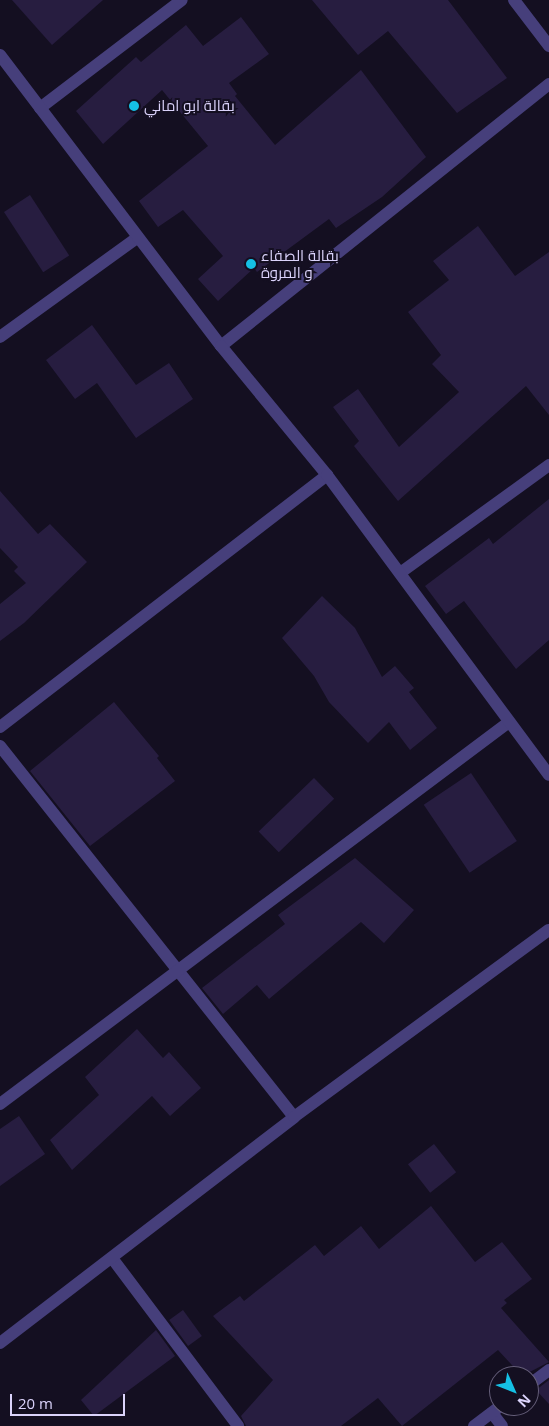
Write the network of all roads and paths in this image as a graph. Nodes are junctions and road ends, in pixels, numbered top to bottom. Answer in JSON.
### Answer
{"nodes":[{"id":1,"x":182,"y":0,"type":"edge"},
{"id":2,"x":514,"y":0,"type":"edge"},
{"id":3,"x":549,"y":46,"type":"edge"},
{"id":4,"x":0,"y":55,"type":"edge"},
{"id":5,"x":549,"y":84,"type":"edge"},
{"id":6,"x":40,"y":108,"type":"junction"},
{"id":7,"x":138,"y":237,"type":"junction"},
{"id":8,"x":0,"y":337,"type":"edge"},
{"id":9,"x":221,"y":346,"type":"junction"},
{"id":10,"x":549,"y":465,"type":"edge"},
{"id":11,"x":327,"y":475,"type":"junction"},
{"id":12,"x":400,"y":574,"type":"junction"},
{"id":13,"x":509,"y":722,"type":"junction"},
{"id":14,"x":0,"y":727,"type":"edge"},
{"id":15,"x":0,"y":746,"type":"edge"},
{"id":16,"x":549,"y":775,"type":"edge"},
{"id":17,"x":549,"y":930,"type":"edge"},
{"id":18,"x":180,"y":971,"type":"junction"},
{"id":19,"x":0,"y":1104,"type":"edge"},
{"id":20,"x":294,"y":1117,"type":"junction"},
{"id":21,"x":112,"y":1258,"type":"junction"},
{"id":22,"x":0,"y":1343,"type":"edge"},
{"id":23,"x":489,"y":1414,"type":"edge"},
{"id":24,"x":238,"y":1426,"type":"edge"},
{"id":25,"x":474,"y":1426,"type":"edge"}],
"edges":[{"from":1,"to":6,"type":"street"},
{"from":2,"to":3,"type":"street"},
{"from":4,"to":6,"type":"street"},
{"from":5,"to":9,"type":"street"},
{"from":6,"to":7,"type":"street"},
{"from":7,"to":8,"type":"street"},
{"from":7,"to":9,"type":"street"},
{"from":9,"to":11,"type":"street"},
{"from":10,"to":12,"type":"street"},
{"from":11,"to":12,"type":"street"},
{"from":11,"to":14,"type":"street"},
{"from":12,"to":13,"type":"street"},
{"from":13,"to":16,"type":"street"},
{"from":13,"to":18,"type":"street"},
{"from":15,"to":18,"type":"street"},
{"from":17,"to":20,"type":"street"},
{"from":18,"to":19,"type":"street"},
{"from":18,"to":20,"type":"street"},
{"from":20,"to":21,"type":"street"},
{"from":21,"to":22,"type":"street"},
{"from":21,"to":24,"type":"street"},
{"from":23,"to":25,"type":"street"}]}
